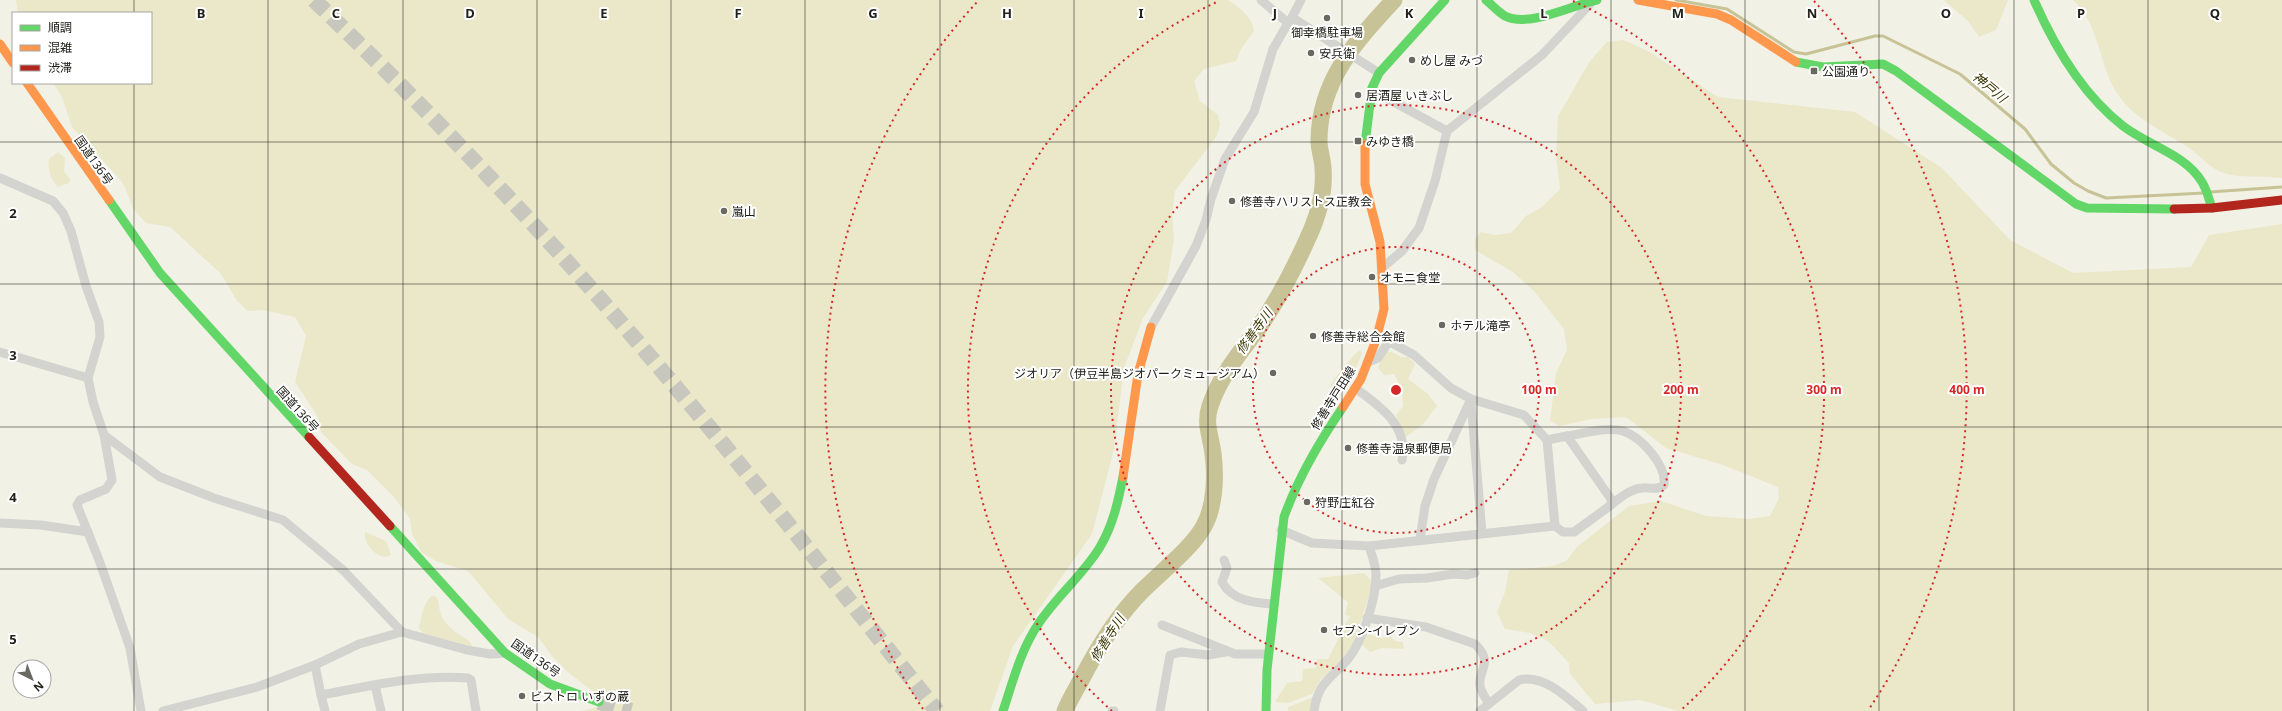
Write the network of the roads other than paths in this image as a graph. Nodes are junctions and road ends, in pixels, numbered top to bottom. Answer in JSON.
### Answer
{"nodes":[{"id":1,"x":1261,"y":0,"type":"edge"},
{"id":2,"x":1301,"y":0,"type":"edge"},
{"id":3,"x":1445,"y":0,"type":"edge"},
{"id":4,"x":1486,"y":0,"type":"edge"},
{"id":5,"x":1594,"y":0,"type":"edge"},
{"id":6,"x":1597,"y":0,"type":"edge"},
{"id":7,"x":1638,"y":0,"type":"edge"},
{"id":8,"x":2034,"y":0,"type":"edge"},
{"id":9,"x":1290,"y":20,"type":"junction"},
{"id":10,"x":0,"y":44,"type":"edge"},
{"id":11,"x":12,"y":62,"type":"edge"},
{"id":12,"x":1379,"y":73,"type":"junction"},
{"id":13,"x":28,"y":84,"type":"edge"},
{"id":14,"x":1372,"y":88,"type":"junction"},
{"id":15,"x":1447,"y":132,"type":"junction"},
{"id":16,"x":0,"y":178,"type":"edge"},
{"id":17,"x":2282,"y":200,"type":"edge"},
{"id":18,"x":2212,"y":208,"type":"junction"},
{"id":19,"x":1383,"y":267,"type":"junction"},
{"id":20,"x":1151,"y":327,"type":"joint"},
{"id":21,"x":0,"y":352,"type":"edge"},
{"id":22,"x":1368,"y":362,"type":"junction"},
{"id":23,"x":88,"y":378,"type":"junction"},
{"id":24,"x":1355,"y":388,"type":"junction"},
{"id":25,"x":1471,"y":399,"type":"junction"},
{"id":26,"x":104,"y":435,"type":"junction"},
{"id":27,"x":1567,"y":436,"type":"junction"},
{"id":28,"x":1546,"y":440,"type":"junction"},
{"id":29,"x":1402,"y":460,"type":"dead end"},
{"id":30,"x":1611,"y":505,"type":"junction"},
{"id":31,"x":0,"y":523,"type":"edge"},
{"id":32,"x":1555,"y":526,"type":"junction"},
{"id":33,"x":1281,"y":530,"type":"junction"},
{"id":34,"x":88,"y":532,"type":"junction"},
{"id":35,"x":1482,"y":533,"type":"junction"},
{"id":36,"x":1420,"y":539,"type":"junction"},
{"id":37,"x":1369,"y":546,"type":"junction"},
{"id":38,"x":1224,"y":560,"type":"dead end"},
{"id":39,"x":1475,"y":573,"type":"dead end"},
{"id":40,"x":1375,"y":586,"type":"junction"},
{"id":41,"x":1274,"y":604,"type":"junction"},
{"id":42,"x":1272,"y":618,"type":"junction"},
{"id":43,"x":1367,"y":618,"type":"junction"},
{"id":44,"x":1282,"y":619,"type":"dead end"},
{"id":45,"x":1162,"y":625,"type":"dead end"},
{"id":46,"x":402,"y":632,"type":"junction"},
{"id":47,"x":1269,"y":643,"type":"junction"},
{"id":48,"x":1281,"y":644,"type":"dead end"},
{"id":49,"x":1226,"y":652,"type":"junction"},
{"id":50,"x":505,"y":653,"type":"junction"},
{"id":51,"x":1268,"y":654,"type":"junction"},
{"id":52,"x":315,"y":665,"type":"junction"},
{"id":53,"x":375,"y":685,"type":"junction"},
{"id":54,"x":321,"y":695,"type":"junction"},
{"id":55,"x":599,"y":702,"type":"tunnel mouth"},
{"id":56,"x":1489,"y":703,"type":"junction"},
{"id":57,"x":141,"y":711,"type":"edge"},
{"id":58,"x":162,"y":711,"type":"edge"},
{"id":59,"x":325,"y":711,"type":"edge"},
{"id":60,"x":381,"y":711,"type":"edge"},
{"id":61,"x":476,"y":711,"type":"edge"},
{"id":62,"x":1003,"y":711,"type":"edge"},
{"id":63,"x":1160,"y":711,"type":"edge"},
{"id":64,"x":1266,"y":711,"type":"edge"},
{"id":65,"x":1314,"y":711,"type":"edge"},
{"id":66,"x":1480,"y":711,"type":"edge"},
{"id":67,"x":1583,"y":711,"type":"edge"}],
"edges":[{"from":1,"to":9,"type":"street"},
{"from":2,"to":9,"type":"street"},
{"from":3,"to":12,"type":"main road","name":"修善寺戸田線"},
{"from":4,"to":5,"type":"main road"},
{"from":5,"to":6,"type":"main road"},
{"from":5,"to":15,"type":"street"},
{"from":7,"to":18,"type":"main road"},
{"from":8,"to":18,"type":"main road"},
{"from":9,"to":12,"type":"street"},
{"from":9,"to":20,"type":"street"},
{"from":10,"to":11,"type":"main road"},
{"from":12,"to":14,"type":"main road","name":"修善寺戸田線"},
{"from":13,"to":50,"type":"main road","name":"国道136号"},
{"from":14,"to":15,"type":"street"},
{"from":14,"to":19,"type":"main road","name":"修善寺戸田線"},
{"from":15,"to":19,"type":"street"},
{"from":16,"to":23,"type":"street"},
{"from":17,"to":18,"type":"main road"},
{"from":19,"to":22,"type":"main road","name":"修善寺戸田線"},
{"from":20,"to":62,"type":"main road"},
{"from":21,"to":23,"type":"street"},
{"from":22,"to":24,"type":"main road","name":"修善寺戸田線"},
{"from":22,"to":25,"type":"street"},
{"from":23,"to":26,"type":"street"},
{"from":24,"to":29,"type":"street"},
{"from":24,"to":33,"type":"main road","name":"修善寺戸田線"},
{"from":25,"to":28,"type":"street"},
{"from":25,"to":35,"type":"street"},
{"from":25,"to":36,"type":"street"},
{"from":26,"to":34,"type":"street"},
{"from":26,"to":46,"type":"street"},
{"from":27,"to":28,"type":"street"},
{"from":27,"to":30,"type":"street"},
{"from":27,"to":30,"type":"street"},
{"from":28,"to":32,"type":"street"},
{"from":30,"to":32,"type":"street"},
{"from":31,"to":34,"type":"street"},
{"from":32,"to":35,"type":"street"},
{"from":33,"to":37,"type":"street"},
{"from":33,"to":41,"type":"main road","name":"修善寺戸田線"},
{"from":34,"to":57,"type":"street"},
{"from":35,"to":36,"type":"street"},
{"from":36,"to":37,"type":"street"},
{"from":37,"to":40,"type":"street"},
{"from":38,"to":41,"type":"street"},
{"from":39,"to":40,"type":"street"},
{"from":40,"to":43,"type":"street"},
{"from":41,"to":42,"type":"main road","name":"修善寺戸田線"},
{"from":42,"to":44,"type":"street"},
{"from":42,"to":47,"type":"main road","name":"修善寺戸田線"},
{"from":43,"to":56,"type":"street"},
{"from":43,"to":65,"type":"street"},
{"from":45,"to":49,"type":"street"},
{"from":46,"to":50,"type":"street"},
{"from":46,"to":52,"type":"street"},
{"from":47,"to":48,"type":"street"},
{"from":47,"to":51,"type":"main road","name":"修善寺戸田線"},
{"from":49,"to":51,"type":"street"},
{"from":49,"to":63,"type":"street"},
{"from":50,"to":55,"type":"main road","name":"国道136号"},
{"from":51,"to":64,"type":"main road","name":"修善寺戸田線"},
{"from":52,"to":54,"type":"street"},
{"from":52,"to":58,"type":"street"},
{"from":53,"to":54,"type":"street"},
{"from":53,"to":60,"type":"street"},
{"from":53,"to":61,"type":"street"},
{"from":54,"to":59,"type":"street"},
{"from":56,"to":66,"type":"street"},
{"from":56,"to":67,"type":"street"}]}
